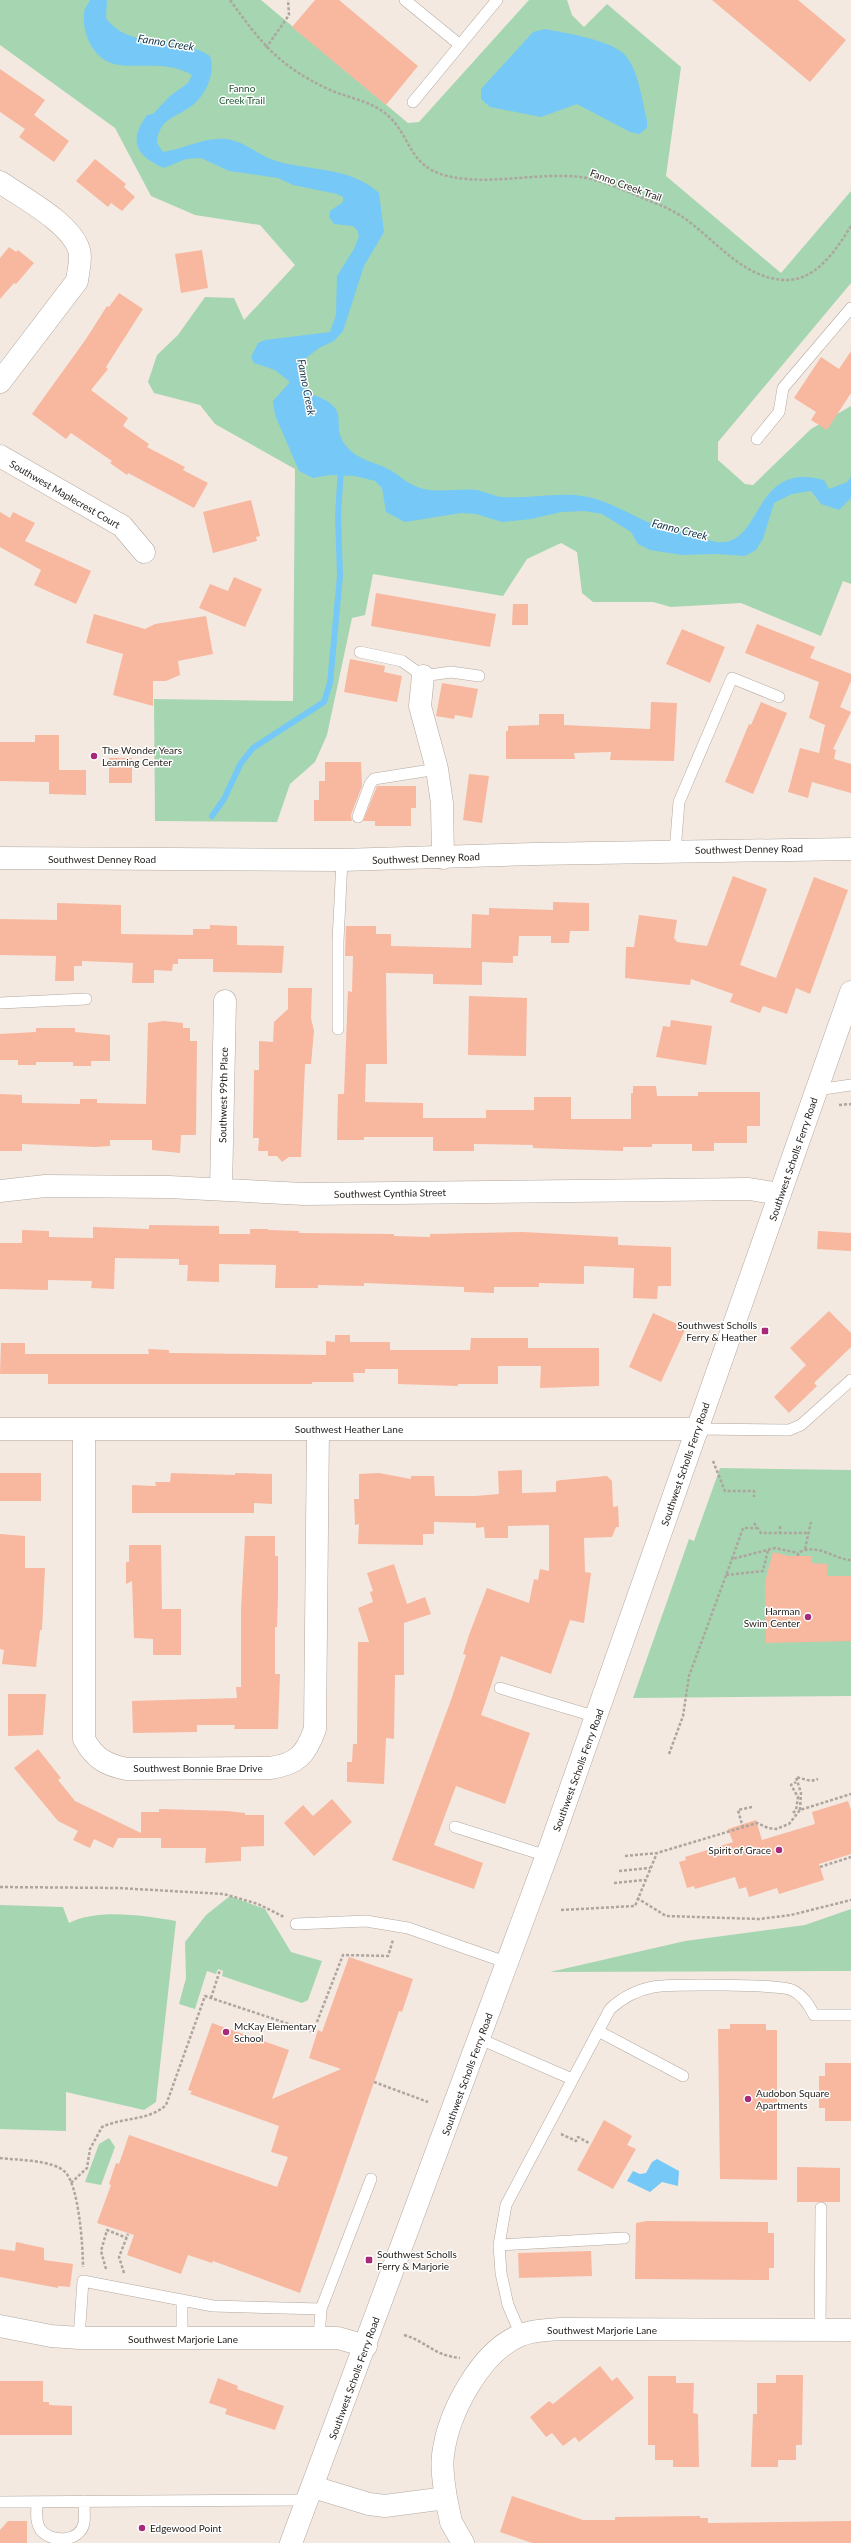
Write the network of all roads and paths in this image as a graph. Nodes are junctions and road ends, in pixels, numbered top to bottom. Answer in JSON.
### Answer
{"nodes":[{"id":1,"x":230,"y":0,"type":"edge"},
{"id":2,"x":288,"y":0,"type":"edge"},
{"id":3,"x":405,"y":0,"type":"edge"},
{"id":4,"x":497,"y":0,"type":"edge"},
{"id":5,"x":460,"y":45,"type":"junction"},
{"id":6,"x":266,"y":48,"type":"junction"},
{"id":7,"x":413,"y":102,"type":"dead end"},
{"id":8,"x":0,"y":182,"type":"edge"},
{"id":9,"x":851,"y":226,"type":"edge"},
{"id":10,"x":851,"y":308,"type":"edge"},
{"id":11,"x":0,"y":382,"type":"edge"},
{"id":12,"x":757,"y":439,"type":"dead end"},
{"id":13,"x":0,"y":456,"type":"edge"},
{"id":14,"x":144,"y":552,"type":"dead end"},
{"id":15,"x":360,"y":652,"type":"dead end"},
{"id":16,"x":423,"y":676,"type":"junction"},
{"id":17,"x":479,"y":676,"type":"dead end"},
{"id":18,"x":779,"y":697,"type":"dead end"},
{"id":19,"x":437,"y":769,"type":"junction"},
{"id":20,"x":358,"y":817,"type":"dead end"},
{"id":21,"x":851,"y":849,"type":"edge"},
{"id":22,"x":675,"y":850,"type":"junction"},
{"id":23,"x":0,"y":858,"type":"edge"},
{"id":24,"x":443,"y":858,"type":"junction"},
{"id":25,"x":342,"y":860,"type":"junction"},
{"id":26,"x":851,"y":992,"type":"edge"},
{"id":27,"x":86,"y":999,"type":"dead end"},
{"id":28,"x":225,"y":1001,"type":"dead end"},
{"id":29,"x":0,"y":1003,"type":"edge"},
{"id":30,"x":338,"y":1029,"type":"dead end"},
{"id":31,"x":851,"y":1085,"type":"edge"},
{"id":32,"x":817,"y":1090,"type":"junction"},
{"id":33,"x":851,"y":1104,"type":"edge"},
{"id":34,"x":839,"y":1105,"type":"dead end"},
{"id":35,"x":221,"y":1189,"type":"junction"},
{"id":36,"x":0,"y":1191,"type":"edge"},
{"id":37,"x":780,"y":1194,"type":"junction"},
{"id":38,"x":851,"y":1380,"type":"edge"},
{"id":39,"x":0,"y":1429,"type":"edge"},
{"id":40,"x":84,"y":1429,"type":"junction"},
{"id":41,"x":318,"y":1429,"type":"junction"},
{"id":42,"x":698,"y":1429,"type":"junction"},
{"id":43,"x":713,"y":1461,"type":"dead end"},
{"id":44,"x":754,"y":1497,"type":"dead end"},
{"id":45,"x":811,"y":1522,"type":"dead end"},
{"id":46,"x":754,"y":1523,"type":"dead end"},
{"id":47,"x":780,"y":1526,"type":"dead end"},
{"id":48,"x":758,"y":1528,"type":"junction"},
{"id":49,"x":780,"y":1533,"type":"junction"},
{"id":50,"x":809,"y":1533,"type":"junction"},
{"id":51,"x":805,"y":1549,"type":"junction"},
{"id":52,"x":768,"y":1550,"type":"junction"},
{"id":53,"x":732,"y":1559,"type":"junction"},
{"id":54,"x":851,"y":1560,"type":"edge"},
{"id":55,"x":726,"y":1575,"type":"junction"},
{"id":56,"x":500,"y":1688,"type":"dead end"},
{"id":57,"x":597,"y":1717,"type":"junction"},
{"id":58,"x":670,"y":1754,"type":"dead end"},
{"id":59,"x":818,"y":1779,"type":"dead end"},
{"id":60,"x":796,"y":1782,"type":"junction"},
{"id":61,"x":851,"y":1794,"type":"edge"},
{"id":62,"x":752,"y":1807,"type":"dead end"},
{"id":63,"x":800,"y":1810,"type":"junction"},
{"id":64,"x":793,"y":1813,"type":"dead end"},
{"id":65,"x":455,"y":1827,"type":"dead end"},
{"id":66,"x":743,"y":1828,"type":"junction"},
{"id":67,"x":657,"y":1853,"type":"junction"},
{"id":68,"x":547,"y":1856,"type":"junction"},
{"id":69,"x":625,"y":1856,"type":"dead end"},
{"id":70,"x":851,"y":1857,"type":"edge"},
{"id":71,"x":820,"y":1867,"type":"dead end"},
{"id":72,"x":650,"y":1868,"type":"junction"},
{"id":73,"x":619,"y":1872,"type":"dead end"},
{"id":74,"x":645,"y":1880,"type":"junction"},
{"id":75,"x":614,"y":1883,"type":"dead end"},
{"id":76,"x":0,"y":1887,"type":"edge"},
{"id":77,"x":637,"y":1898,"type":"junction"},
{"id":78,"x":851,"y":1900,"type":"edge"},
{"id":79,"x":562,"y":1910,"type":"dead end"},
{"id":80,"x":296,"y":1924,"type":"joint"},
{"id":81,"x":398,"y":1926,"type":"junction"},
{"id":82,"x":508,"y":1963,"type":"junction"},
{"id":83,"x":220,"y":1970,"type":"dead end"},
{"id":84,"x":211,"y":1998,"type":"junction"},
{"id":85,"x":851,"y":2015,"type":"edge"},
{"id":86,"x":598,"y":2031,"type":"junction"},
{"id":87,"x":480,"y":2039,"type":"junction"},
{"id":88,"x":683,"y":2076,"type":"dead end"},
{"id":89,"x":572,"y":2079,"type":"junction"},
{"id":90,"x":374,"y":2082,"type":"dead end"},
{"id":91,"x":428,"y":2102,"type":"dead end"},
{"id":92,"x":578,"y":2137,"type":"dead end"},
{"id":93,"x":589,"y":2143,"type":"dead end"},
{"id":94,"x":0,"y":2158,"type":"edge"},
{"id":95,"x":371,"y":2179,"type":"dead end"},
{"id":96,"x":71,"y":2183,"type":"junction"},
{"id":97,"x":821,"y":2208,"type":"dead end"},
{"id":98,"x":128,"y":2234,"type":"dead end"},
{"id":99,"x":126,"y":2238,"type":"junction"},
{"id":100,"x":624,"y":2238,"type":"dead end"},
{"id":101,"x":499,"y":2245,"type":"junction"},
{"id":102,"x":82,"y":2281,"type":"junction"},
{"id":103,"x":110,"y":2286,"type":"junction"},
{"id":104,"x":128,"y":2289,"type":"junction"},
{"id":105,"x":182,"y":2300,"type":"junction"},
{"id":106,"x":321,"y":2309,"type":"junction"},
{"id":107,"x":0,"y":2326,"type":"edge"},
{"id":108,"x":820,"y":2330,"type":"junction"},
{"id":109,"x":851,"y":2330,"type":"edge"},
{"id":110,"x":404,"y":2335,"type":"dead end"},
{"id":111,"x":521,"y":2335,"type":"junction"},
{"id":112,"x":79,"y":2338,"type":"junction"},
{"id":113,"x":319,"y":2338,"type":"junction"},
{"id":114,"x":182,"y":2339,"type":"junction"},
{"id":115,"x":366,"y":2346,"type":"junction"},
{"id":116,"x":460,"y":2358,"type":"dead end"},
{"id":117,"x":310,"y":2494,"type":"junction"},
{"id":118,"x":446,"y":2498,"type":"junction"},
{"id":119,"x":84,"y":2501,"type":"junction"},
{"id":120,"x":0,"y":2502,"type":"edge"},
{"id":121,"x":37,"y":2502,"type":"junction"},
{"id":122,"x":291,"y":2543,"type":"edge"},
{"id":123,"x":463,"y":2543,"type":"edge"}],
"edges":[{"from":1,"to":6,"type":"path","name":"Fanno Creek Trail"},
{"from":2,"to":6,"type":"path"},
{"from":3,"to":5,"type":"lane"},
{"from":4,"to":5,"type":"lane"},
{"from":5,"to":7,"type":"lane"},
{"from":6,"to":9,"type":"path","name":"Fanno Creek Trail"},
{"from":8,"to":11,"type":"street"},
{"from":10,"to":12,"type":"lane"},
{"from":13,"to":14,"type":"street","name":"Southwest Maplecrest Court"},
{"from":15,"to":16,"type":"lane"},
{"from":16,"to":17,"type":"lane"},
{"from":16,"to":19,"type":"street"},
{"from":18,"to":22,"type":"lane"},
{"from":19,"to":20,"type":"lane"},
{"from":19,"to":24,"type":"street"},
{"from":21,"to":22,"type":"street","name":"Southwest Denney Road"},
{"from":22,"to":24,"type":"street","name":"Southwest Denney Road"},
{"from":23,"to":25,"type":"street","name":"Southwest Denney Road"},
{"from":24,"to":25,"type":"street","name":"Southwest Denney Road"},
{"from":25,"to":30,"type":"lane"},
{"from":26,"to":32,"type":"street","name":"Southwest Scholls Ferry Road"},
{"from":27,"to":29,"type":"lane"},
{"from":28,"to":35,"type":"street","name":"Southwest 99th Place"},
{"from":31,"to":32,"type":"lane"},
{"from":32,"to":37,"type":"street","name":"Southwest Scholls Ferry Road"},
{"from":33,"to":34,"type":"path"},
{"from":35,"to":36,"type":"street","name":"Southwest Cynthia Street"},
{"from":35,"to":37,"type":"street","name":"Southwest Cynthia Street"},
{"from":37,"to":42,"type":"street","name":"Southwest Scholls Ferry Road"},
{"from":38,"to":42,"type":"lane"},
{"from":39,"to":40,"type":"street","name":"Southwest Heather Lane"},
{"from":40,"to":41,"type":"street","name":"Southwest Heather Lane"},
{"from":40,"to":41,"type":"street","name":"Southwest Bonnie Brae Drive"},
{"from":41,"to":42,"type":"street","name":"Southwest Heather Lane"},
{"from":42,"to":57,"type":"street","name":"Southwest Scholls Ferry Road"},
{"from":43,"to":44,"type":"path"},
{"from":45,"to":50,"type":"path"},
{"from":46,"to":48,"type":"path"},
{"from":47,"to":49,"type":"path"},
{"from":48,"to":49,"type":"path"},
{"from":48,"to":53,"type":"path"},
{"from":49,"to":50,"type":"path"},
{"from":50,"to":51,"type":"path"},
{"from":51,"to":52,"type":"path"},
{"from":51,"to":54,"type":"path"},
{"from":52,"to":53,"type":"path"},
{"from":52,"to":55,"type":"path"},
{"from":53,"to":55,"type":"path"},
{"from":55,"to":58,"type":"path"},
{"from":56,"to":57,"type":"lane"},
{"from":57,"to":68,"type":"street","name":"Southwest Scholls Ferry Road"},
{"from":59,"to":60,"type":"path"},
{"from":60,"to":63,"type":"path"},
{"from":60,"to":64,"type":"path"},
{"from":61,"to":63,"type":"path"},
{"from":62,"to":66,"type":"path"},
{"from":63,"to":66,"type":"path"},
{"from":65,"to":68,"type":"lane"},
{"from":66,"to":67,"type":"path"},
{"from":67,"to":69,"type":"path"},
{"from":67,"to":72,"type":"path"},
{"from":68,"to":82,"type":"street","name":"Southwest Scholls Ferry Road"},
{"from":70,"to":71,"type":"path"},
{"from":72,"to":73,"type":"path"},
{"from":72,"to":74,"type":"path"},
{"from":74,"to":75,"type":"path"},
{"from":74,"to":77,"type":"path"},
{"from":76,"to":80,"type":"path"},
{"from":77,"to":78,"type":"path"},
{"from":77,"to":79,"type":"path"},
{"from":80,"to":81,"type":"lane"},
{"from":81,"to":82,"type":"lane"},
{"from":81,"to":84,"type":"path"},
{"from":82,"to":87,"type":"street","name":"Southwest Scholls Ferry Road"},
{"from":83,"to":84,"type":"path"},
{"from":84,"to":96,"type":"path"},
{"from":85,"to":86,"type":"lane"},
{"from":86,"to":88,"type":"lane"},
{"from":86,"to":89,"type":"lane"},
{"from":87,"to":89,"type":"lane"},
{"from":87,"to":115,"type":"street","name":"Southwest Scholls Ferry Road"},
{"from":89,"to":101,"type":"lane"},
{"from":90,"to":91,"type":"path"},
{"from":92,"to":93,"type":"path"},
{"from":94,"to":96,"type":"path"},
{"from":95,"to":106,"type":"lane"},
{"from":96,"to":102,"type":"path"},
{"from":97,"to":108,"type":"lane"},
{"from":98,"to":99,"type":"path"},
{"from":99,"to":103,"type":"path"},
{"from":99,"to":104,"type":"path"},
{"from":100,"to":101,"type":"lane"},
{"from":101,"to":111,"type":"lane"},
{"from":102,"to":103,"type":"lane"},
{"from":102,"to":112,"type":"lane"},
{"from":103,"to":104,"type":"lane"},
{"from":104,"to":105,"type":"lane"},
{"from":105,"to":106,"type":"lane"},
{"from":105,"to":114,"type":"lane"},
{"from":106,"to":113,"type":"lane"},
{"from":107,"to":112,"type":"street","name":"Southwest Marjorie Lane"},
{"from":108,"to":109,"type":"street","name":"Southwest Marjorie Lane"},
{"from":108,"to":111,"type":"street","name":"Southwest Marjorie Lane"},
{"from":110,"to":116,"type":"path"},
{"from":111,"to":118,"type":"street","name":"Southwest Marjorie Lane"},
{"from":112,"to":114,"type":"street","name":"Southwest Marjorie Lane"},
{"from":113,"to":114,"type":"street","name":"Southwest Marjorie Lane"},
{"from":113,"to":115,"type":"street","name":"Southwest Marjorie Lane"},
{"from":115,"to":117,"type":"street","name":"Southwest Scholls Ferry Road"},
{"from":117,"to":118,"type":"street"},
{"from":117,"to":119,"type":"lane"},
{"from":117,"to":122,"type":"street","name":"Southwest Scholls Ferry Road"},
{"from":118,"to":123,"type":"street","name":"Southwest Marjorie Lane"},
{"from":119,"to":121,"type":"lane"},
{"from":119,"to":121,"type":"lane"},
{"from":120,"to":121,"type":"lane"}]}
